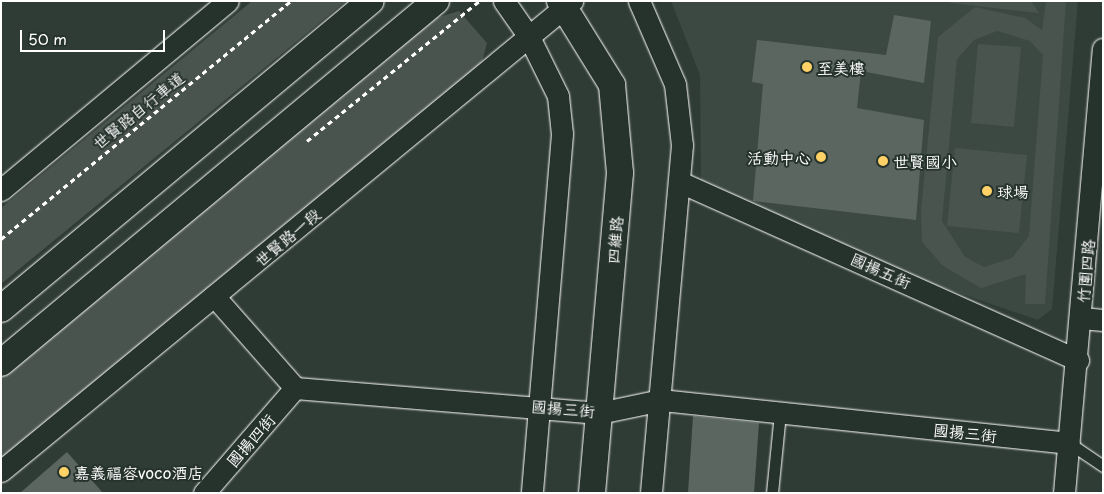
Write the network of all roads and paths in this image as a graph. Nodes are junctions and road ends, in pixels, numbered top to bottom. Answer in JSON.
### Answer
{"nodes":[{"id":1,"x":291,"y":1,"type":"edge"},
{"id":2,"x":371,"y":1,"type":"edge"},
{"id":3,"x":436,"y":1,"type":"edge"},
{"id":4,"x":479,"y":1,"type":"edge"},
{"id":5,"x":504,"y":1,"type":"edge"},
{"id":6,"x":639,"y":1,"type":"edge"},
{"id":7,"x":226,"y":2,"type":"edge"},
{"id":8,"x":565,"y":3,"type":"edge"},
{"id":9,"x":461,"y":16,"type":"dead end"},
{"id":10,"x":529,"y":37,"type":"junction"},
{"id":11,"x":1103,"y":49,"type":"edge"},
{"id":12,"x":1098,"y":171,"type":"edge"},
{"id":13,"x":682,"y":183,"type":"junction"},
{"id":14,"x":1,"y":190,"type":"edge"},
{"id":15,"x":1,"y":239,"type":"edge"},
{"id":16,"x":214,"y":296,"type":"junction"},
{"id":17,"x":1,"y":309,"type":"edge"},
{"id":18,"x":1081,"y":318,"type":"junction"},
{"id":19,"x":1103,"y":320,"type":"edge"},
{"id":20,"x":1078,"y":360,"type":"junction"},
{"id":21,"x":1,"y":364,"type":"edge"},
{"id":22,"x":295,"y":388,"type":"junction"},
{"id":23,"x":661,"y":400,"type":"junction"},
{"id":24,"x":538,"y":406,"type":"junction"},
{"id":25,"x":599,"y":413,"type":"junction"},
{"id":26,"x":780,"y":413,"type":"junction"},
{"id":27,"x":1069,"y":443,"type":"junction"},
{"id":28,"x":1103,"y":466,"type":"edge"},
{"id":29,"x":1,"y":471,"type":"edge"},
{"id":30,"x":204,"y":493,"type":"edge"},
{"id":31,"x":532,"y":493,"type":"edge"},
{"id":32,"x":592,"y":493,"type":"edge"},
{"id":33,"x":651,"y":493,"type":"edge"},
{"id":34,"x":772,"y":493,"type":"edge"},
{"id":35,"x":1064,"y":493,"type":"edge"}],
"edges":[{"from":1,"to":15,"type":"path","name":"世賢路自行車道"},
{"from":2,"to":17,"type":"street"},
{"from":3,"to":21,"type":"street"},
{"from":4,"to":9,"type":"path"},
{"from":5,"to":10,"type":"street"},
{"from":6,"to":13,"type":"street"},
{"from":7,"to":14,"type":"street"},
{"from":8,"to":10,"type":"street","name":"世賢路一段"},
{"from":8,"to":25,"type":"street","name":"四維路"},
{"from":10,"to":16,"type":"street","name":"世賢路一段"},
{"from":10,"to":24,"type":"street"},
{"from":11,"to":12,"type":"street","name":"竹圍四路"},
{"from":12,"to":18,"type":"street","name":"竹圍四路"},
{"from":13,"to":20,"type":"street","name":"國揚五街"},
{"from":13,"to":23,"type":"street"},
{"from":16,"to":22,"type":"street"},
{"from":16,"to":29,"type":"street","name":"世賢路一段"},
{"from":18,"to":19,"type":"street"},
{"from":18,"to":20,"type":"street","name":"竹圍四路"},
{"from":20,"to":27,"type":"street","name":"竹圍四路"},
{"from":22,"to":24,"type":"street","name":"國揚三街"},
{"from":22,"to":30,"type":"street","name":"國揚四街"},
{"from":23,"to":25,"type":"street","name":"國揚三街"},
{"from":23,"to":26,"type":"street","name":"國揚三街"},
{"from":23,"to":33,"type":"street"},
{"from":24,"to":25,"type":"street","name":"國揚三街"},
{"from":24,"to":31,"type":"street"},
{"from":25,"to":32,"type":"street","name":"四維路"},
{"from":26,"to":27,"type":"street","name":"國揚三街"},
{"from":26,"to":34,"type":"lane"},
{"from":27,"to":28,"type":"lane"},
{"from":27,"to":35,"type":"street","name":"竹圍四路"}]}
